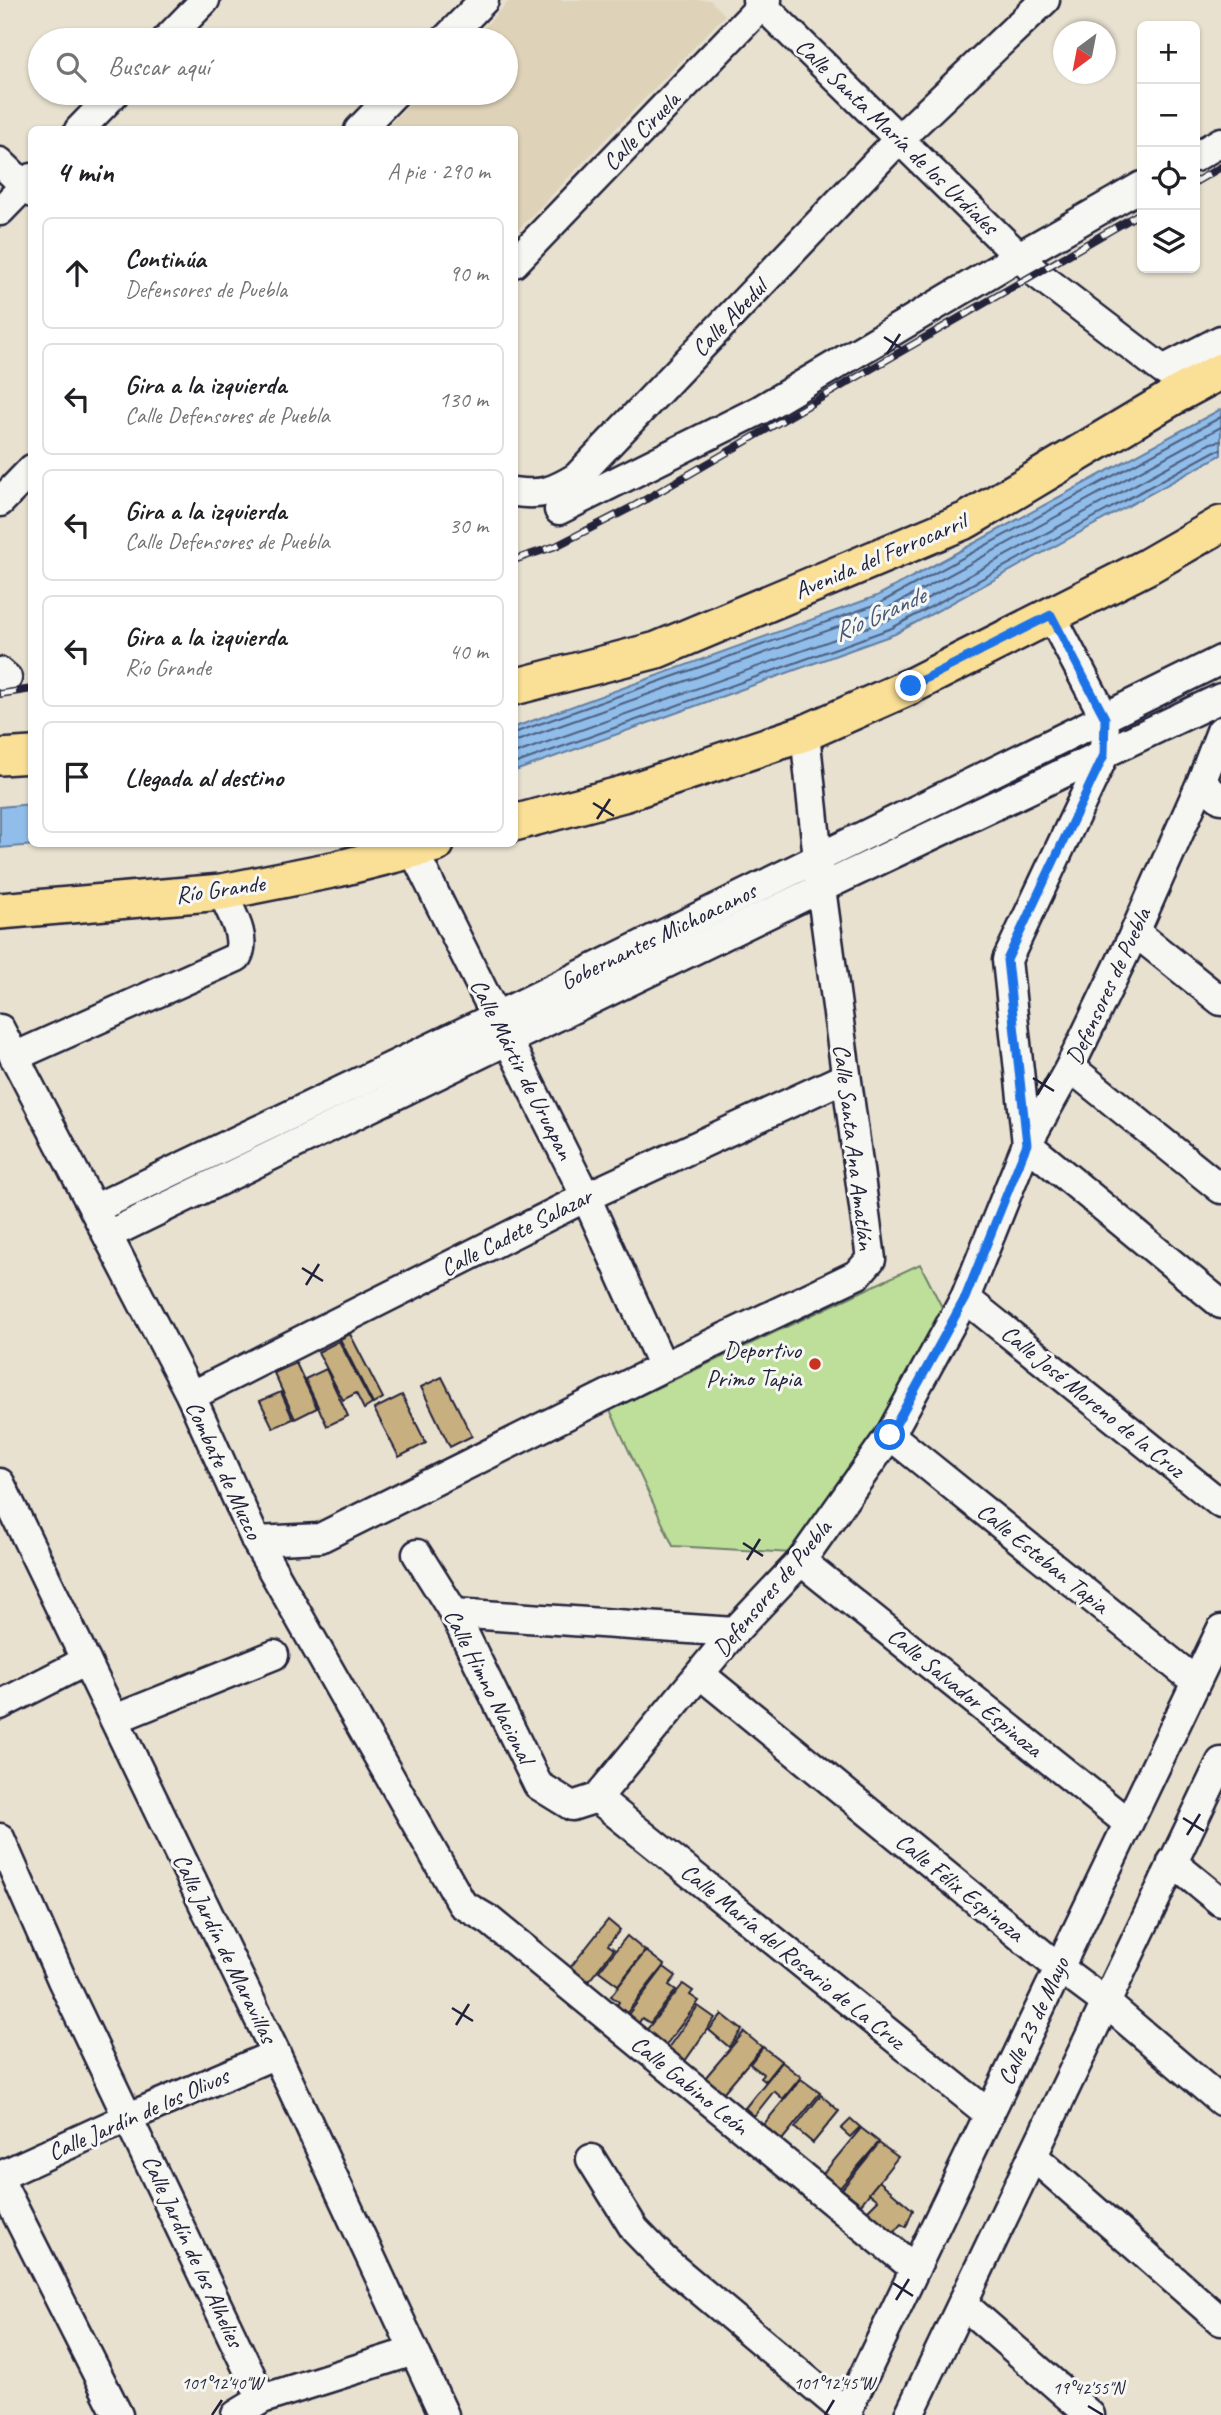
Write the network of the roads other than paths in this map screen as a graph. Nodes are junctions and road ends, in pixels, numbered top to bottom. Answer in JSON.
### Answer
{"nodes":[{"id":1,"x":205,"y":0,"type":"edge"},
{"id":2,"x":484,"y":0,"type":"edge"},
{"id":3,"x":1045,"y":0,"type":"edge"},
{"id":4,"x":762,"y":2,"type":"edge"},
{"id":5,"x":178,"y":28,"type":"edge"},
{"id":6,"x":457,"y":28,"type":"edge"},
{"id":7,"x":103,"y":105,"type":"edge"},
{"id":8,"x":383,"y":105,"type":"edge"},
{"id":9,"x":83,"y":126,"type":"edge"},
{"id":10,"x":363,"y":126,"type":"edge"},
{"id":11,"x":899,"y":139,"type":"junction"},
{"id":12,"x":1221,"y":142,"type":"edge"},
{"id":13,"x":1200,"y":154,"type":"edge"},
{"id":14,"x":0,"y":162,"type":"edge"},
{"id":15,"x":28,"y":185,"type":"edge"},
{"id":16,"x":28,"y":187,"type":"edge"},
{"id":17,"x":1137,"y":190,"type":"edge"},
{"id":18,"x":0,"y":211,"type":"edge"},
{"id":19,"x":518,"y":259,"type":"edge"},
{"id":20,"x":1028,"y":265,"type":"junction"},
{"id":21,"x":1221,"y":340,"type":"edge"},
{"id":22,"x":1221,"y":371,"type":"edge"},
{"id":23,"x":28,"y":473,"type":"edge"},
{"id":24,"x":518,"y":493,"type":"edge"},
{"id":25,"x":557,"y":500,"type":"junction"},
{"id":26,"x":0,"y":502,"type":"edge"},
{"id":27,"x":1221,"y":524,"type":"edge"},
{"id":28,"x":1051,"y":615,"type":"junction"},
{"id":29,"x":1221,"y":660,"type":"edge"},
{"id":30,"x":518,"y":686,"type":"edge"},
{"id":31,"x":1221,"y":698,"type":"edge"},
{"id":32,"x":1105,"y":718,"type":"junction"},
{"id":33,"x":1221,"y":731,"type":"edge"},
{"id":34,"x":805,"y":733,"type":"junction"},
{"id":35,"x":28,"y":755,"type":"edge"},
{"id":36,"x":1104,"y":755,"type":"junction"},
{"id":37,"x":0,"y":757,"type":"edge"},
{"id":38,"x":1211,"y":791,"type":"edge"},
{"id":39,"x":518,"y":822,"type":"edge"},
{"id":40,"x":425,"y":847,"type":"edge"},
{"id":41,"x":817,"y":857,"type":"junction"},
{"id":42,"x":821,"y":888,"type":"junction"},
{"id":43,"x":222,"y":892,"type":"junction"},
{"id":44,"x":0,"y":911,"type":"edge"},
{"id":45,"x":1135,"y":932,"type":"junction"},
{"id":46,"x":1221,"y":1001,"type":"edge"},
{"id":47,"x":0,"y":1029,"type":"edge"},
{"id":48,"x":501,"y":1029,"type":"junction"},
{"id":49,"x":14,"y":1057,"type":"junction"},
{"id":50,"x":1070,"y":1067,"type":"junction"},
{"id":51,"x":846,"y":1077,"type":"junction"},
{"id":52,"x":1027,"y":1144,"type":"junction"},
{"id":53,"x":1221,"y":1189,"type":"edge"},
{"id":54,"x":586,"y":1197,"type":"junction"},
{"id":55,"x":94,"y":1209,"type":"junction"},
{"id":56,"x":108,"y":1235,"type":"junction"},
{"id":57,"x":965,"y":1298,"type":"junction"},
{"id":58,"x":1221,"y":1304,"type":"edge"},
{"id":59,"x":663,"y":1367,"type":"junction"},
{"id":60,"x":191,"y":1396,"type":"junction"},
{"id":61,"x":890,"y":1435,"type":"junction"},
{"id":62,"x":0,"y":1483,"type":"edge"},
{"id":63,"x":1221,"y":1504,"type":"edge"},
{"id":64,"x":256,"y":1541,"type":"junction"},
{"id":65,"x":417,"y":1554,"type":"dead end"},
{"id":66,"x":801,"y":1561,"type":"junction"},
{"id":67,"x":454,"y":1613,"type":"junction"},
{"id":68,"x":1221,"y":1630,"type":"edge"},
{"id":69,"x":734,"y":1632,"type":"junction"},
{"id":70,"x":274,"y":1655,"type":"dead end"},
{"id":71,"x":86,"y":1661,"type":"junction"},
{"id":72,"x":699,"y":1674,"type":"junction"},
{"id":73,"x":1195,"y":1681,"type":"junction"},
{"id":74,"x":0,"y":1705,"type":"edge"},
{"id":75,"x":114,"y":1720,"type":"junction"},
{"id":76,"x":1221,"y":1762,"type":"edge"},
{"id":77,"x":585,"y":1802,"type":"junction"},
{"id":78,"x":1128,"y":1823,"type":"junction"},
{"id":79,"x":0,"y":1838,"type":"edge"},
{"id":80,"x":1172,"y":1862,"type":"junction"},
{"id":81,"x":1221,"y":1902,"type":"edge"},
{"id":82,"x":462,"y":1904,"type":"joint"},
{"id":83,"x":1058,"y":1967,"type":"junction"},
{"id":84,"x":1105,"y":2002,"type":"junction"},
{"id":85,"x":276,"y":2054,"type":"junction"},
{"id":86,"x":1221,"y":2101,"type":"edge"},
{"id":87,"x":989,"y":2114,"type":"junction"},
{"id":88,"x":129,"y":2117,"type":"junction"},
{"id":89,"x":1032,"y":2156,"type":"junction"},
{"id":90,"x":591,"y":2159,"type":"dead end"},
{"id":91,"x":0,"y":2178,"type":"edge"},
{"id":92,"x":915,"y":2269,"type":"junction"},
{"id":93,"x":963,"y":2304,"type":"junction"},
{"id":94,"x":1221,"y":2321,"type":"edge"},
{"id":95,"x":414,"y":2351,"type":"junction"},
{"id":96,"x":262,"y":2399,"type":"junction"},
{"id":97,"x":846,"y":2414,"type":"edge"},
{"id":98,"x":118,"y":2415,"type":"edge"},
{"id":99,"x":236,"y":2415,"type":"edge"},
{"id":100,"x":444,"y":2415,"type":"edge"},
{"id":101,"x":909,"y":2415,"type":"edge"},
{"id":102,"x":1090,"y":2415,"type":"edge"}],
"edges":[{"from":1,"to":5,"type":"street"},
{"from":2,"to":6,"type":"street"},
{"from":3,"to":11,"type":"street","name":"Calle Abedul"},
{"from":4,"to":11,"type":"street","name":"Calle Santa María de los Urdiales"},
{"from":4,"to":19,"type":"street","name":"Calle Ciruela"},
{"from":7,"to":9,"type":"street"},
{"from":8,"to":10,"type":"street"},
{"from":11,"to":20,"type":"street","name":"Calle Santa María de los Urdiales"},
{"from":11,"to":25,"type":"street","name":"Calle Abedul"},
{"from":12,"to":13,"type":"street"},
{"from":14,"to":15,"type":"street"},
{"from":16,"to":18,"type":"street"},
{"from":17,"to":20,"type":"street"},
{"from":20,"to":21,"type":"street","name":"Calle Santa María de los Urdiales"},
{"from":20,"to":25,"type":"street"},
{"from":22,"to":30,"type":"main road","name":"Avenida del Ferrocarril"},
{"from":23,"to":26,"type":"street"},
{"from":24,"to":25,"type":"street"},
{"from":27,"to":28,"type":"main road"},
{"from":28,"to":32,"type":"street"},
{"from":28,"to":34,"type":"main road"},
{"from":29,"to":32,"type":"street","name":"Gobernantes Michoacanos"},
{"from":31,"to":36,"type":"street","name":"Gobernantes Michoacanos"},
{"from":32,"to":36,"type":"street"},
{"from":32,"to":41,"type":"street","name":"Gobernantes Michoacanos"},
{"from":33,"to":38,"type":"street","name":"Defensores de Puebla"},
{"from":34,"to":39,"type":"main road"},
{"from":34,"to":41,"type":"street","name":"Calle Santa Ana Amatlán"},
{"from":35,"to":37,"type":"main road"},
{"from":36,"to":42,"type":"street","name":"Gobernantes Michoacanos"},
{"from":36,"to":52,"type":"street"},
{"from":38,"to":45,"type":"street","name":"Defensores de Puebla"},
{"from":40,"to":43,"type":"main road","name":"Río Grande"},
{"from":40,"to":48,"type":"street","name":"Calle Mártir de Uruapan"},
{"from":41,"to":42,"type":"street","name":"Calle Santa Ana Amatlán"},
{"from":41,"to":48,"type":"street","name":"Gobernantes Michoacanos"},
{"from":42,"to":48,"type":"street","name":"Gobernantes Michoacanos"},
{"from":42,"to":51,"type":"street","name":"Calle Santa Ana Amatlán"},
{"from":43,"to":44,"type":"main road","name":"Río Grande"},
{"from":43,"to":49,"type":"street"},
{"from":45,"to":46,"type":"street"},
{"from":45,"to":50,"type":"street","name":"Defensores de Puebla"},
{"from":47,"to":49,"type":"street","name":"Combate de Muzco"},
{"from":48,"to":54,"type":"street","name":"Calle Mártir de Uruapan"},
{"from":48,"to":55,"type":"street","name":"Gobernantes Michoacanos"},
{"from":48,"to":56,"type":"street","name":"Gobernantes Michoacanos"},
{"from":49,"to":55,"type":"street","name":"Combate de Muzco"},
{"from":50,"to":52,"type":"street","name":"Defensores de Puebla"},
{"from":50,"to":53,"type":"street"},
{"from":51,"to":54,"type":"street","name":"Calle Cadete Salazar"},
{"from":51,"to":59,"type":"street","name":"Calle Santa Ana Amatlán"},
{"from":52,"to":57,"type":"street","name":"Defensores de Puebla"},
{"from":52,"to":58,"type":"street"},
{"from":54,"to":59,"type":"street","name":"Calle Mártir de Uruapan"},
{"from":54,"to":60,"type":"street","name":"Calle Cadete Salazar"},
{"from":55,"to":56,"type":"street","name":"Combate de Muzco"},
{"from":56,"to":60,"type":"street","name":"Combate de Muzco"},
{"from":57,"to":61,"type":"street","name":"Defensores de Puebla"},
{"from":57,"to":63,"type":"street","name":"Calle José Moreno de la Cruz"},
{"from":59,"to":64,"type":"street","name":"Calle Santa Ana Amatlán"},
{"from":60,"to":64,"type":"street","name":"Combate de Muzco"},
{"from":61,"to":66,"type":"street","name":"Defensores de Puebla"},
{"from":61,"to":73,"type":"street","name":"Calle Esteban Tapia"},
{"from":62,"to":71,"type":"street","name":"Calle Jardín de Maravillas"},
{"from":64,"to":82,"type":"street","name":"Combate de Muzco"},
{"from":65,"to":67,"type":"street","name":"Calle Himno Nacional"},
{"from":66,"to":69,"type":"street","name":"Defensores de Puebla"},
{"from":66,"to":78,"type":"street","name":"Calle Salvador Espinoza"},
{"from":67,"to":69,"type":"street"},
{"from":67,"to":77,"type":"street","name":"Calle Himno Nacional"},
{"from":68,"to":73,"type":"street","name":"Calle 23 de Mayo"},
{"from":69,"to":72,"type":"street","name":"Defensores de Puebla"},
{"from":70,"to":75,"type":"street"},
{"from":71,"to":74,"type":"street"},
{"from":71,"to":75,"type":"street","name":"Calle Jardín de Maravillas"},
{"from":72,"to":77,"type":"street","name":"Defensores de Puebla"},
{"from":72,"to":83,"type":"street","name":"Calle Félix Espinoza"},
{"from":73,"to":78,"type":"street","name":"Calle 23 de Mayo"},
{"from":75,"to":85,"type":"street","name":"Calle Jardín de Maravillas"},
{"from":76,"to":80,"type":"street"},
{"from":77,"to":87,"type":"street","name":"Calle María del Rosario de La Cruz"},
{"from":78,"to":83,"type":"street","name":"Calle 23 de Mayo"},
{"from":79,"to":88,"type":"street","name":"Calle Jardín de los Alhelies"},
{"from":80,"to":81,"type":"street"},
{"from":80,"to":84,"type":"street"},
{"from":82,"to":92,"type":"street","name":"Calle Gabino León"},
{"from":83,"to":84,"type":"street","name":"Calle Félix Espinoza"},
{"from":83,"to":87,"type":"street","name":"Calle 23 de Mayo"},
{"from":84,"to":86,"type":"street","name":"Calle Félix Espinoza"},
{"from":84,"to":89,"type":"street"},
{"from":85,"to":88,"type":"street","name":"Calle Jardín de los Olivos"},
{"from":85,"to":95,"type":"street","name":"Calle Jardín de Maravillas"},
{"from":87,"to":92,"type":"street","name":"Calle 23 de Mayo"},
{"from":88,"to":91,"type":"street","name":"Calle Jardín de los Olivos"},
{"from":88,"to":96,"type":"street","name":"Calle Jardín de los Alhelies"},
{"from":89,"to":93,"type":"street"},
{"from":89,"to":94,"type":"street"},
{"from":90,"to":97,"type":"street"},
{"from":91,"to":98,"type":"street"},
{"from":92,"to":97,"type":"street","name":"Calle 23 de Mayo"},
{"from":93,"to":101,"type":"street"},
{"from":93,"to":102,"type":"street"},
{"from":95,"to":96,"type":"street"},
{"from":95,"to":100,"type":"street","name":"Calle Jardín de Maravillas"},
{"from":96,"to":99,"type":"street"}]}
